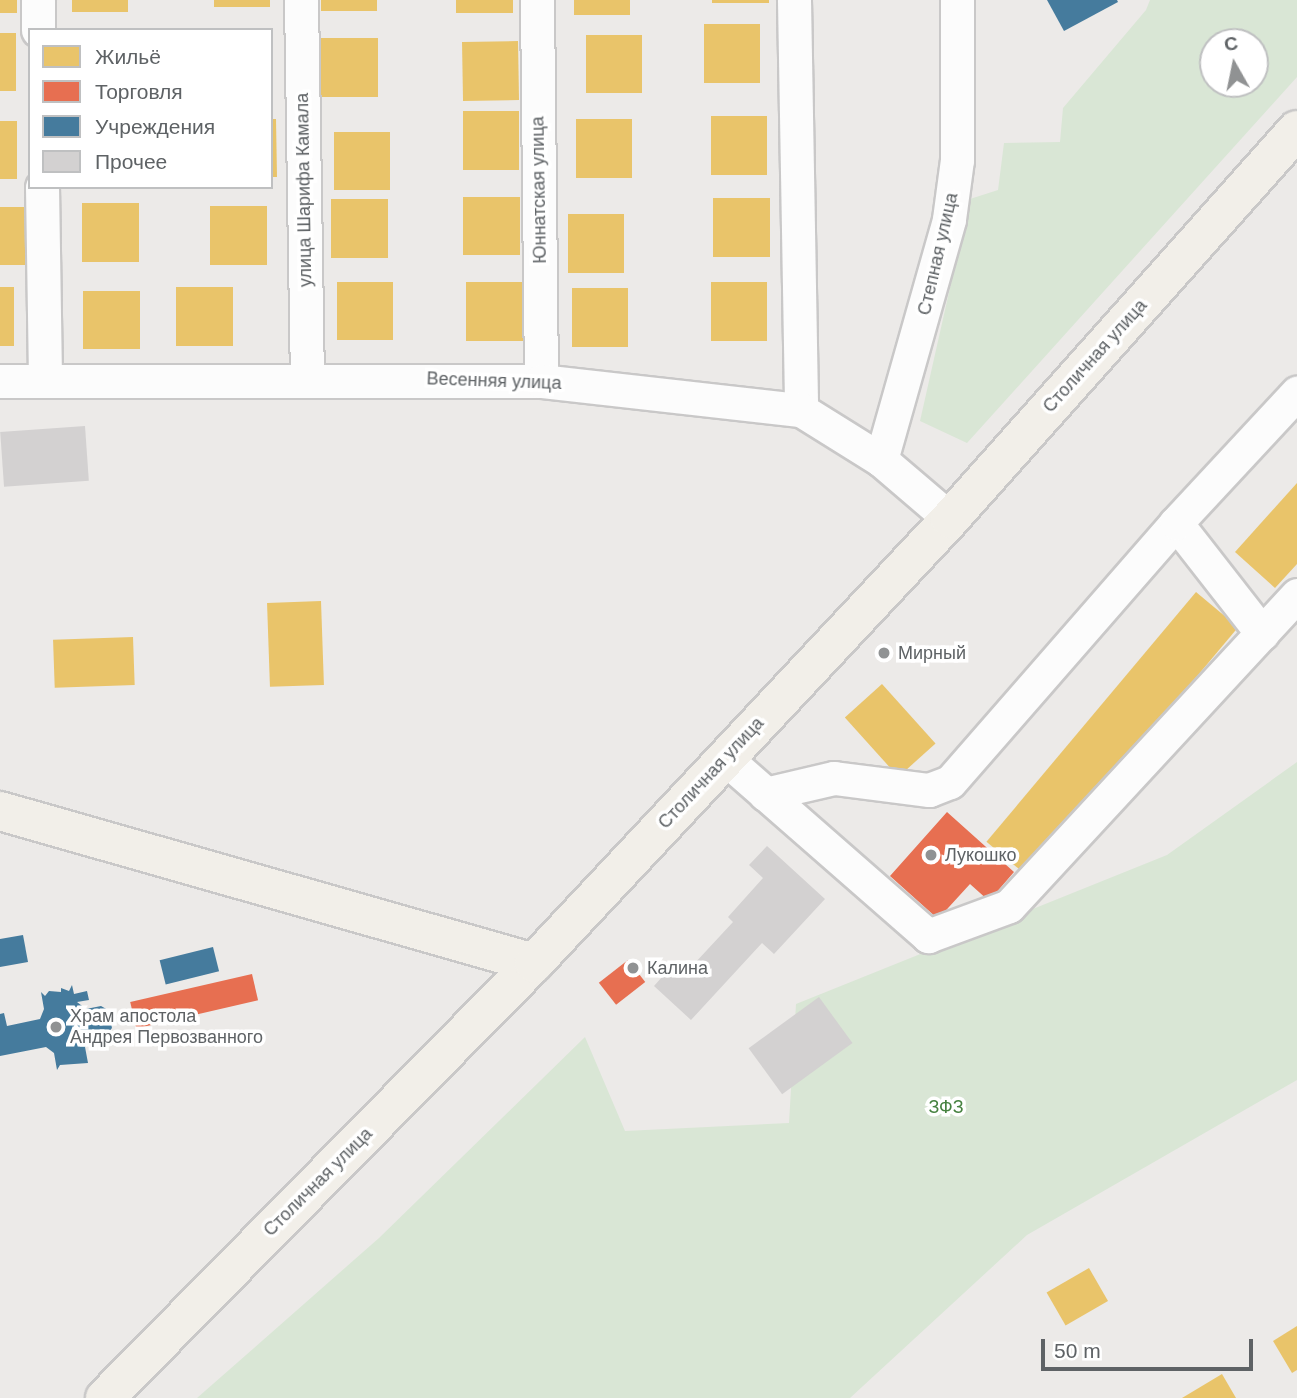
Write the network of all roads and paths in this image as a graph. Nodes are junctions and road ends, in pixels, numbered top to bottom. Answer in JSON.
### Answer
{"nodes":[{"id":1,"x":38,"y":0,"type":"edge"},
{"id":2,"x":300,"y":0,"type":"edge"},
{"id":3,"x":537,"y":0,"type":"edge"},
{"id":4,"x":794,"y":0,"type":"edge"},
{"id":5,"x":957,"y":0,"type":"edge"},
{"id":6,"x":38,"y":28,"type":"edge"},
{"id":7,"x":1297,"y":130,"type":"edge"},
{"id":8,"x":42,"y":189,"type":"edge"},
{"id":9,"x":307,"y":379,"type":"junction"},
{"id":10,"x":46,"y":381,"type":"junction"},
{"id":11,"x":541,"y":381,"type":"junction"},
{"id":12,"x":0,"y":382,"type":"edge"},
{"id":13,"x":1297,"y":393,"type":"edge"},
{"id":14,"x":801,"y":410,"type":"junction"},
{"id":15,"x":881,"y":460,"type":"junction"},
{"id":16,"x":950,"y":519,"type":"junction"},
{"id":17,"x":1176,"y":523,"type":"junction"},
{"id":18,"x":1297,"y":595,"type":"edge"},
{"id":19,"x":1262,"y":633,"type":"junction"},
{"id":20,"x":726,"y":759,"type":"junction"},
{"id":21,"x":765,"y":794,"type":"junction"},
{"id":22,"x":0,"y":811,"type":"edge"},
{"id":23,"x":534,"y":963,"type":"junction"},
{"id":24,"x":105,"y":1398,"type":"edge"}],
"edges":[{"from":1,"to":6,"type":"street"},
{"from":2,"to":9,"type":"street","name":"улица Шарифа Камала"},
{"from":3,"to":11,"type":"street","name":"Юннатская улица"},
{"from":4,"to":14,"type":"street"},
{"from":5,"to":15,"type":"street","name":"Степная улица"},
{"from":7,"to":16,"type":"main road","name":"Столичная улица"},
{"from":8,"to":10,"type":"street"},
{"from":9,"to":10,"type":"street","name":"Весенняя улица"},
{"from":9,"to":11,"type":"street","name":"Весенняя улица"},
{"from":10,"to":12,"type":"street","name":"Весенняя улица"},
{"from":11,"to":14,"type":"street","name":"Весенняя улица"},
{"from":13,"to":17,"type":"street"},
{"from":14,"to":15,"type":"street","name":"Весенняя улица"},
{"from":15,"to":16,"type":"street","name":"Весенняя улица"},
{"from":16,"to":20,"type":"main road","name":"Столичная улица"},
{"from":17,"to":19,"type":"street"},
{"from":17,"to":21,"type":"street"},
{"from":18,"to":19,"type":"street"},
{"from":19,"to":21,"type":"street"},
{"from":20,"to":21,"type":"street"},
{"from":20,"to":23,"type":"main road","name":"Столичная улица"},
{"from":22,"to":23,"type":"main road"},
{"from":23,"to":24,"type":"main road","name":"Столичная улица"}]}
